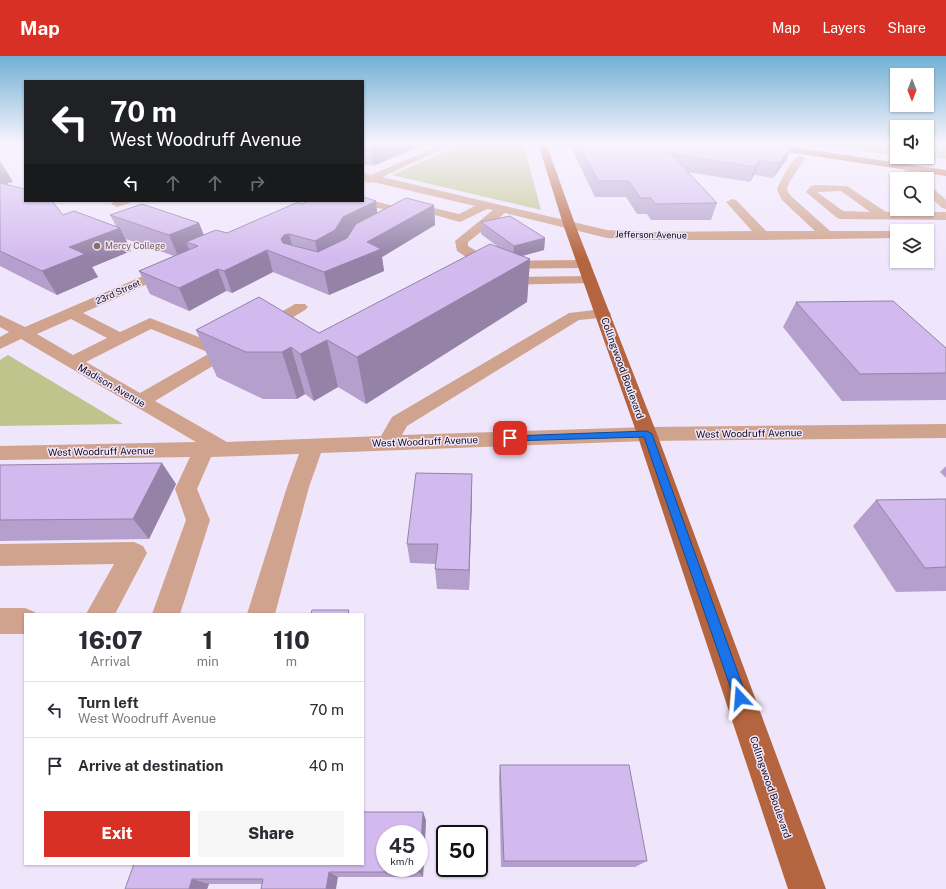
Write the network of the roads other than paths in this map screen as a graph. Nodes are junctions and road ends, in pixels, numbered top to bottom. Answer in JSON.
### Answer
{"nodes":[{"id":1,"x":379,"y":182,"type":"edge"},
{"id":2,"x":555,"y":182,"type":"edge"},
{"id":3,"x":785,"y":182,"type":"edge"},
{"id":4,"x":438,"y":195,"type":"junction"},
{"id":5,"x":934,"y":195,"type":"edge"},
{"id":6,"x":364,"y":201,"type":"edge"},
{"id":7,"x":732,"y":202,"type":"dead end"},
{"id":8,"x":484,"y":206,"type":"junction"},
{"id":9,"x":946,"y":206,"type":"edge"},
{"id":10,"x":417,"y":207,"type":"junction"},
{"id":11,"x":397,"y":210,"type":"edge"},
{"id":12,"x":502,"y":210,"type":"junction"},
{"id":13,"x":884,"y":216,"type":"junction"},
{"id":14,"x":946,"y":216,"type":"edge"},
{"id":15,"x":391,"y":221,"type":"edge"},
{"id":16,"x":570,"y":227,"type":"junction"},
{"id":17,"x":890,"y":234,"type":"edge"},
{"id":18,"x":827,"y":235,"type":"junction"},
{"id":19,"x":763,"y":236,"type":"junction"},
{"id":20,"x":185,"y":262,"type":"edge"},
{"id":21,"x":584,"y":264,"type":"junction"},
{"id":22,"x":590,"y":280,"type":"junction"},
{"id":23,"x":483,"y":281,"type":"edge"},
{"id":24,"x":300,"y":307,"type":"dead end"},
{"id":25,"x":71,"y":313,"type":"junction"},
{"id":26,"x":603,"y":314,"type":"junction"},
{"id":27,"x":0,"y":320,"type":"edge"},
{"id":28,"x":22,"y":333,"type":"junction"},
{"id":29,"x":120,"y":338,"type":"junction"},
{"id":30,"x":0,"y":344,"type":"edge"},
{"id":31,"x":223,"y":352,"type":"junction"},
{"id":32,"x":72,"y":362,"type":"junction"},
{"id":33,"x":140,"y":401,"type":"junction"},
{"id":34,"x":946,"y":431,"type":"edge"},
{"id":35,"x":647,"y":434,"type":"junction"},
{"id":36,"x":388,"y":443,"type":"junction"},
{"id":37,"x":313,"y":446,"type":"junction"},
{"id":38,"x":214,"y":449,"type":"junction"},
{"id":39,"x":1,"y":454,"type":"edge"},
{"id":40,"x":0,"y":555,"type":"edge"},
{"id":41,"x":101,"y":613,"type":"edge"},
{"id":42,"x":166,"y":613,"type":"edge"},
{"id":43,"x":261,"y":613,"type":"edge"},
{"id":44,"x":0,"y":621,"type":"edge"},
{"id":45,"x":24,"y":621,"type":"edge"},
{"id":46,"x":807,"y":889,"type":"edge"}],
"edges":[{"from":1,"to":4,"type":"street","name":"Jefferson Avenue"},
{"from":2,"to":16,"type":"main road","name":"Collingwood Boulevard"},
{"from":3,"to":18,"type":"street"},
{"from":4,"to":8,"type":"street","name":"Jefferson Avenue"},
{"from":4,"to":10,"type":"street"},
{"from":5,"to":9,"type":"street"},
{"from":6,"to":11,"type":"street"},
{"from":7,"to":19,"type":"street"},
{"from":8,"to":10,"type":"street"},
{"from":8,"to":12,"type":"street","name":"Jefferson Avenue"},
{"from":10,"to":15,"type":"street"},
{"from":12,"to":16,"type":"street","name":"Jefferson Avenue"},
{"from":12,"to":21,"type":"street"},
{"from":13,"to":13,"type":"street"},
{"from":13,"to":14,"type":"street"},
{"from":16,"to":19,"type":"street","name":"Jefferson Avenue"},
{"from":16,"to":21,"type":"main road","name":"Collingwood Boulevard"},
{"from":17,"to":18,"type":"street","name":"Jefferson Avenue"},
{"from":18,"to":19,"type":"street","name":"Jefferson Avenue"},
{"from":20,"to":25,"type":"street","name":"23rd Street"},
{"from":21,"to":22,"type":"main road","name":"Collingwood Boulevard"},
{"from":22,"to":23,"type":"street"},
{"from":22,"to":26,"type":"main road","name":"Collingwood Boulevard"},
{"from":24,"to":31,"type":"street"},
{"from":25,"to":28,"type":"street","name":"23rd Street"},
{"from":25,"to":29,"type":"street"},
{"from":26,"to":35,"type":"main road","name":"Collingwood Boulevard"},
{"from":26,"to":36,"type":"street"},
{"from":27,"to":28,"type":"street","name":"Madison Avenue"},
{"from":28,"to":30,"type":"street","name":"23rd Street"},
{"from":28,"to":32,"type":"street","name":"Madison Avenue"},
{"from":29,"to":31,"type":"street"},
{"from":29,"to":32,"type":"street"},
{"from":31,"to":33,"type":"street"},
{"from":32,"to":33,"type":"street","name":"Madison Avenue"},
{"from":33,"to":38,"type":"street","name":"Madison Avenue"},
{"from":34,"to":35,"type":"street","name":"West Woodruff Avenue"},
{"from":35,"to":36,"type":"street","name":"West Woodruff Avenue"},
{"from":35,"to":46,"type":"main road","name":"Collingwood Boulevard"},
{"from":36,"to":37,"type":"street","name":"West Woodruff Avenue"},
{"from":37,"to":38,"type":"street","name":"West Woodruff Avenue"},
{"from":37,"to":43,"type":"street"},
{"from":38,"to":39,"type":"street","name":"West Woodruff Avenue"},
{"from":38,"to":42,"type":"street"},
{"from":40,"to":41,"type":"street"},
{"from":44,"to":45,"type":"street"}]}
